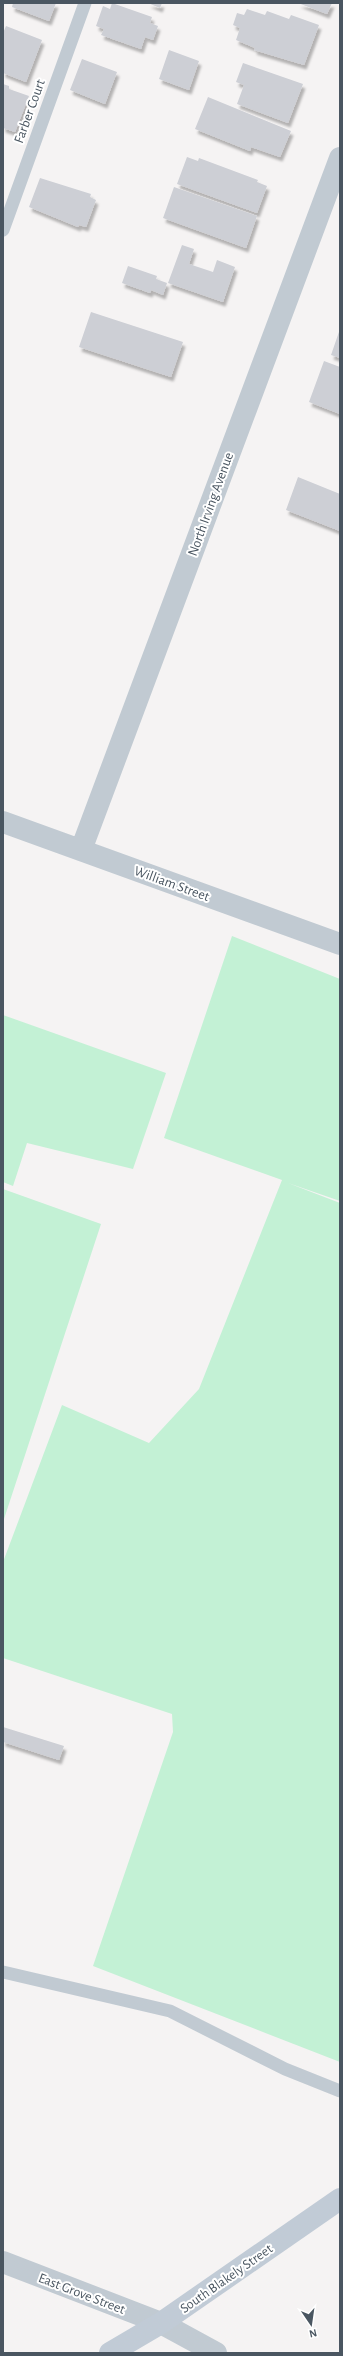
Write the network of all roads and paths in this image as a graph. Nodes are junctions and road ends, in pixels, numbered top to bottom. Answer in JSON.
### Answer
{"nodes":[{"id":1,"x":85,"y":3,"type":"edge"},
{"id":2,"x":340,"y":158,"type":"edge"},
{"id":3,"x":3,"y":230,"type":"edge"},
{"id":4,"x":3,"y":822,"type":"edge"},
{"id":5,"x":81,"y":850,"type":"junction"},
{"id":6,"x":340,"y":944,"type":"edge"},
{"id":7,"x":3,"y":1972,"type":"edge"},
{"id":8,"x":340,"y":2091,"type":"edge"},
{"id":9,"x":340,"y":2199,"type":"edge"},
{"id":10,"x":3,"y":2262,"type":"edge"},
{"id":11,"x":161,"y":2323,"type":"junction"},
{"id":12,"x":110,"y":2353,"type":"edge"},
{"id":13,"x":216,"y":2353,"type":"edge"}],
"edges":[{"from":1,"to":3,"type":"lane","name":"Farber Court"},
{"from":2,"to":5,"type":"street","name":"North Irving Avenue"},
{"from":4,"to":5,"type":"street","name":"William Street"},
{"from":5,"to":6,"type":"street","name":"William Street"},
{"from":7,"to":8,"type":"lane"},
{"from":9,"to":11,"type":"main road","name":"South Blakely Street"},
{"from":10,"to":11,"type":"street","name":"East Grove Street"},
{"from":11,"to":12,"type":"main road","name":"South Blakely Street"},
{"from":11,"to":13,"type":"street","name":"East Grove Street"}]}
